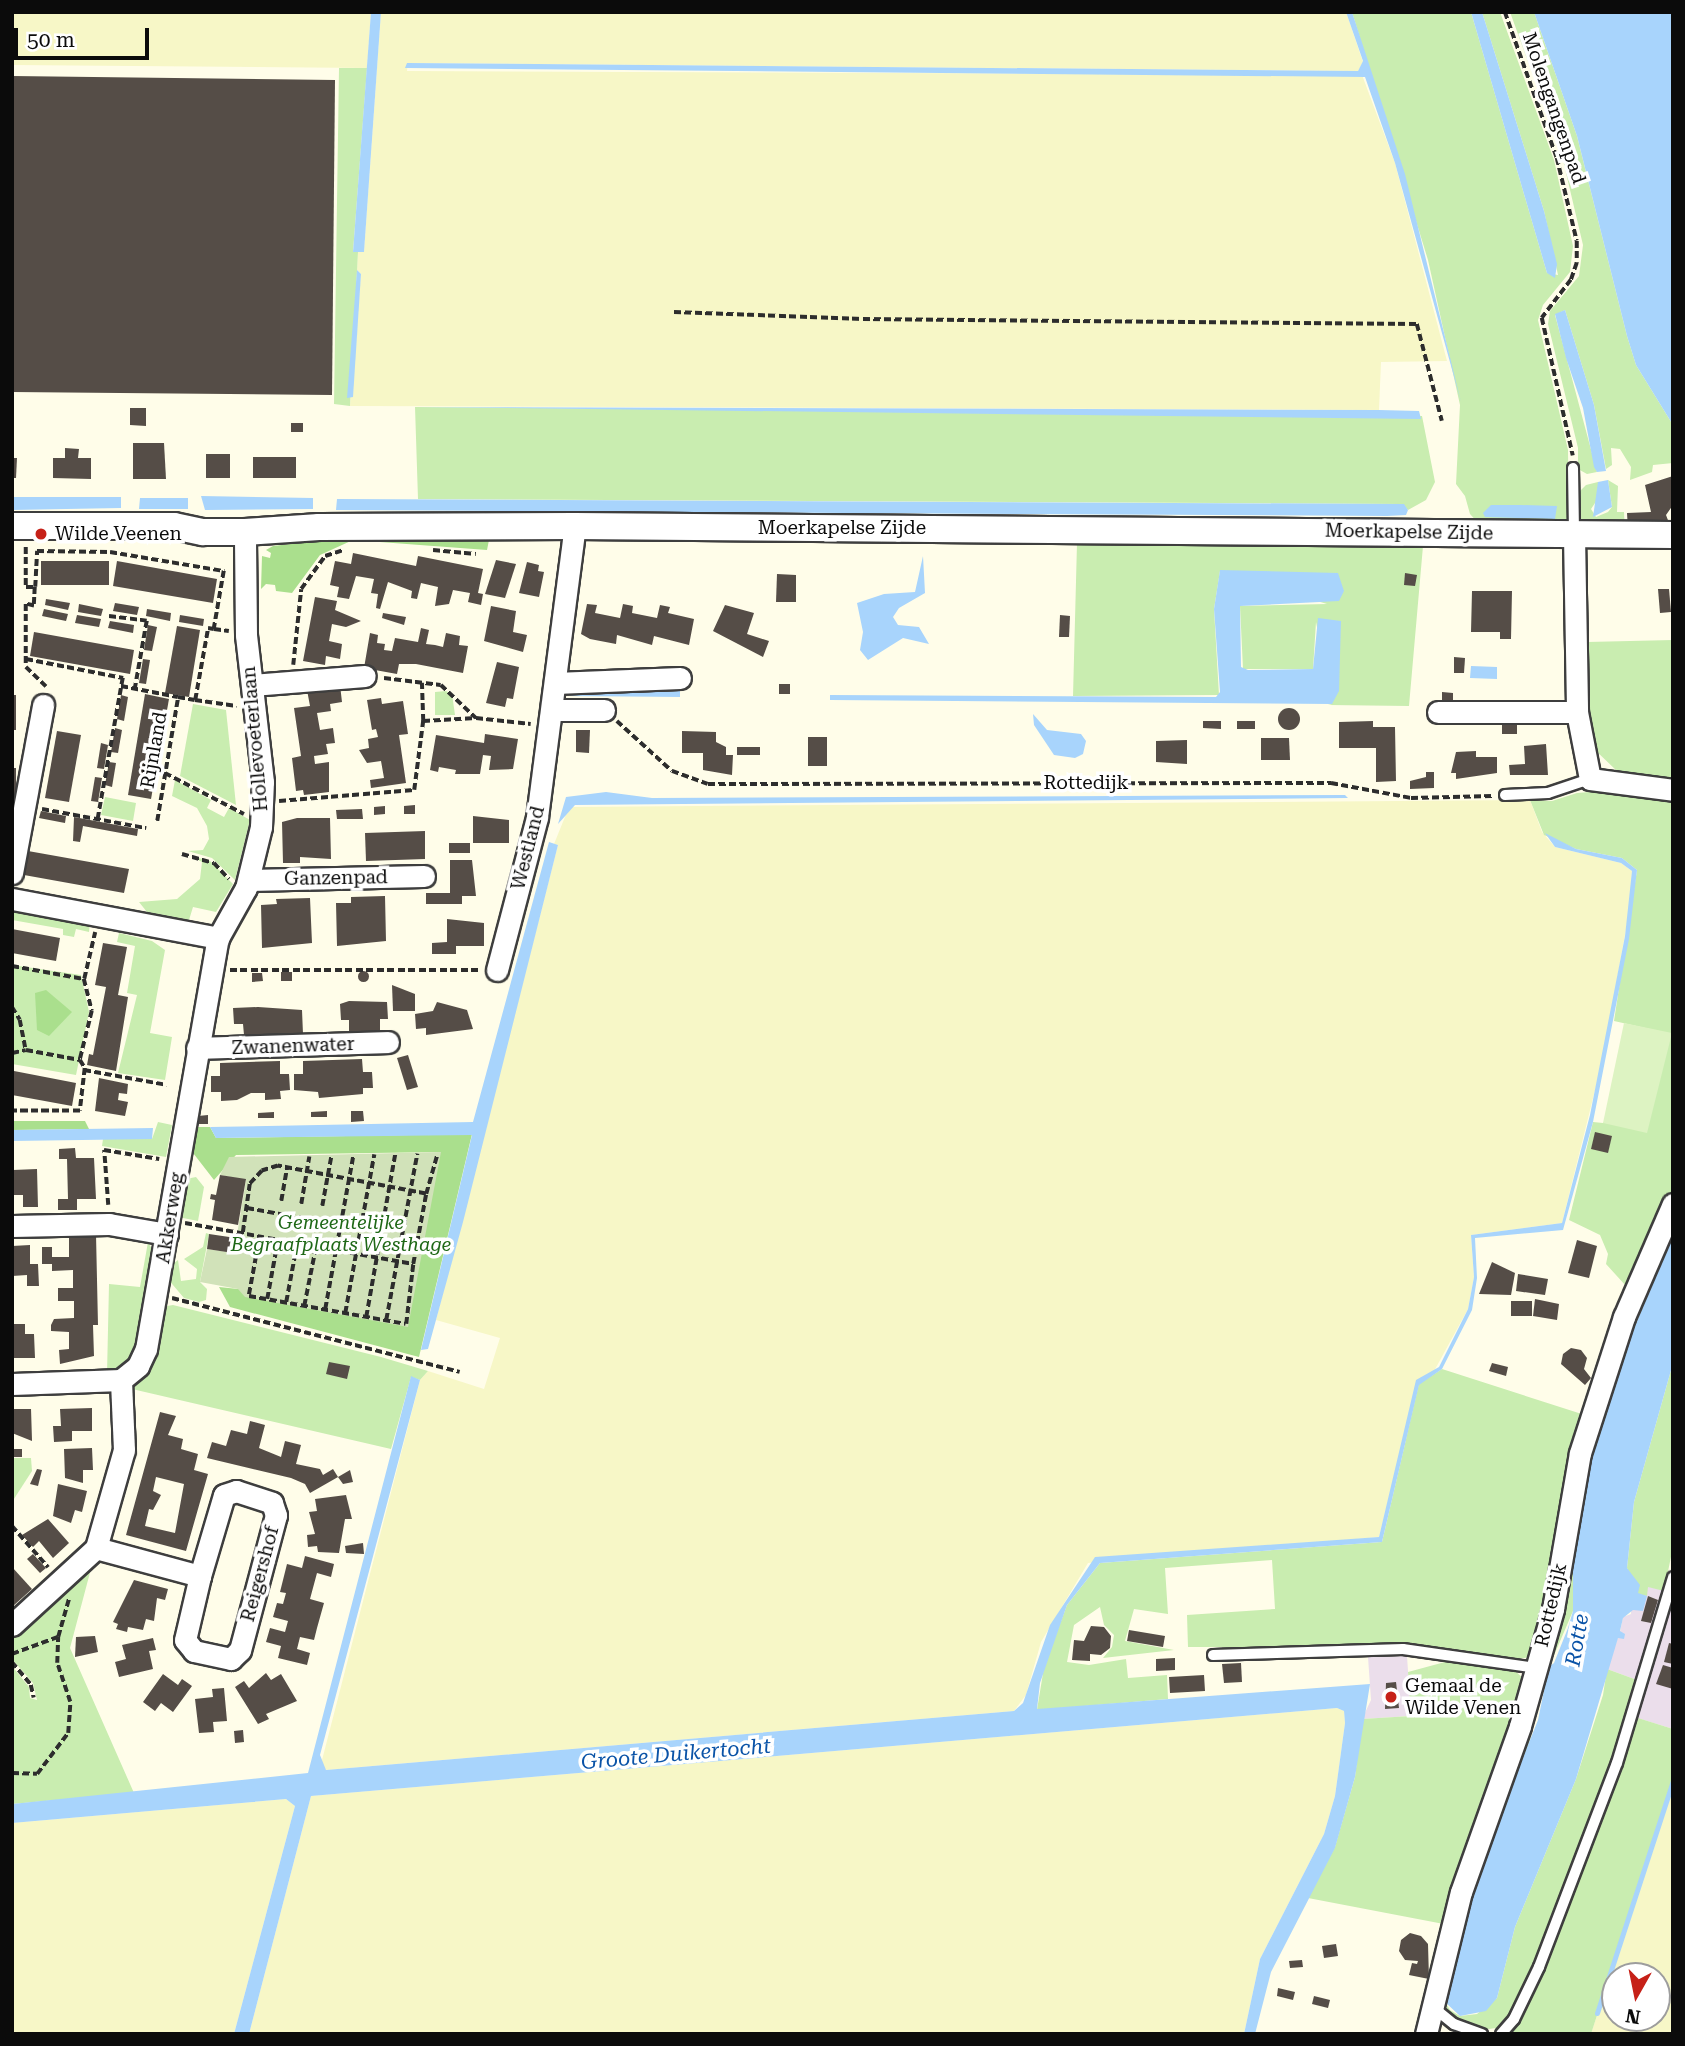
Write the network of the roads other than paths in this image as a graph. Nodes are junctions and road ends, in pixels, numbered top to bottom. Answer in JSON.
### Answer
{"nodes":[{"id":1,"x":1573,"y":468,"type":"road end"},
{"id":2,"x":12,"y":526,"type":"edge"},
{"id":3,"x":575,"y":526,"type":"junction"},
{"id":4,"x":246,"y":532,"type":"junction"},
{"id":5,"x":1574,"y":535,"type":"junction"},
{"id":6,"x":1673,"y":535,"type":"edge"},
{"id":7,"x":365,"y":676,"type":"road end"},
{"id":8,"x":680,"y":678,"type":"dead end"},
{"id":9,"x":555,"y":683,"type":"junction"},
{"id":10,"x":253,"y":695,"type":"junction"},
{"id":11,"x":45,"y":696,"type":"road end"},
{"id":12,"x":604,"y":710,"type":"road end"},
{"id":13,"x":1438,"y":712,"type":"dead end"},
{"id":14,"x":1577,"y":712,"type":"junction"},
{"id":15,"x":551,"y":717,"type":"junction"},
{"id":16,"x":1590,"y":779,"type":"junction"},
{"id":17,"x":1673,"y":790,"type":"edge"},
{"id":18,"x":1505,"y":796,"type":"road end"},
{"id":19,"x":12,"y":873,"type":"edge"},
{"id":20,"x":424,"y":876,"type":"dead end"},
{"id":21,"x":247,"y":884,"type":"junction"},
{"id":22,"x":12,"y":899,"type":"edge"},
{"id":23,"x":218,"y":938,"type":"junction"},
{"id":24,"x":497,"y":970,"type":"road end"},
{"id":25,"x":388,"y":1042,"type":"dead end"},
{"id":26,"x":197,"y":1048,"type":"junction"},
{"id":27,"x":1673,"y":1204,"type":"edge"},
{"id":28,"x":12,"y":1226,"type":"edge"},
{"id":29,"x":168,"y":1227,"type":"junction"},
{"id":30,"x":121,"y":1380,"type":"junction"},
{"id":31,"x":12,"y":1384,"type":"edge"},
{"id":32,"x":96,"y":1548,"type":"junction"},
{"id":33,"x":201,"y":1576,"type":"junction"},
{"id":34,"x":1673,"y":1577,"type":"edge"},
{"id":35,"x":12,"y":1625,"type":"edge"},
{"id":36,"x":1213,"y":1655,"type":"dead end"},
{"id":37,"x":1536,"y":1668,"type":"junction"},
{"id":38,"x":1434,"y":2008,"type":"junction"},
{"id":39,"x":1426,"y":2034,"type":"edge"},
{"id":40,"x":1482,"y":2034,"type":"edge"},
{"id":41,"x":1501,"y":2034,"type":"edge"}],
"edges":[{"from":1,"to":5,"type":"lane"},
{"from":2,"to":4,"type":"street","name":"Moerkapelse Zijde"},
{"from":3,"to":4,"type":"street","name":"Moerkapelse Zijde"},
{"from":3,"to":5,"type":"street","name":"Moerkapelse Zijde"},
{"from":3,"to":9,"type":"street","name":"Westland"},
{"from":4,"to":10,"type":"street","name":"Hollevoeterlaan"},
{"from":5,"to":6,"type":"street","name":"Moerkapelse Zijde"},
{"from":5,"to":14,"type":"street"},
{"from":7,"to":10,"type":"street"},
{"from":8,"to":9,"type":"street"},
{"from":9,"to":15,"type":"street","name":"Westland"},
{"from":10,"to":21,"type":"street","name":"Hollevoeterlaan"},
{"from":11,"to":19,"type":"street"},
{"from":12,"to":15,"type":"street"},
{"from":13,"to":14,"type":"street"},
{"from":14,"to":16,"type":"street"},
{"from":15,"to":24,"type":"street","name":"Westland"},
{"from":16,"to":17,"type":"street"},
{"from":16,"to":18,"type":"lane"},
{"from":20,"to":21,"type":"street","name":"Ganzenpad"},
{"from":21,"to":23,"type":"street","name":"Hollevoeterlaan"},
{"from":22,"to":23,"type":"street"},
{"from":23,"to":26,"type":"street","name":"Akkerweg"},
{"from":25,"to":26,"type":"street","name":"Zwanenwater"},
{"from":26,"to":29,"type":"street","name":"Akkerweg"},
{"from":27,"to":37,"type":"street","name":"Rottedijk"},
{"from":28,"to":29,"type":"street"},
{"from":29,"to":30,"type":"street","name":"Akkerweg"},
{"from":30,"to":31,"type":"street"},
{"from":30,"to":32,"type":"street"},
{"from":32,"to":33,"type":"street"},
{"from":32,"to":35,"type":"street"},
{"from":33,"to":33,"type":"street","name":"Reigershof"},
{"from":34,"to":41,"type":"lane"},
{"from":36,"to":37,"type":"lane"},
{"from":37,"to":38,"type":"street","name":"Rottedijk"},
{"from":38,"to":39,"type":"street","name":"Rottedijk"},
{"from":38,"to":40,"type":"lane"}]}
